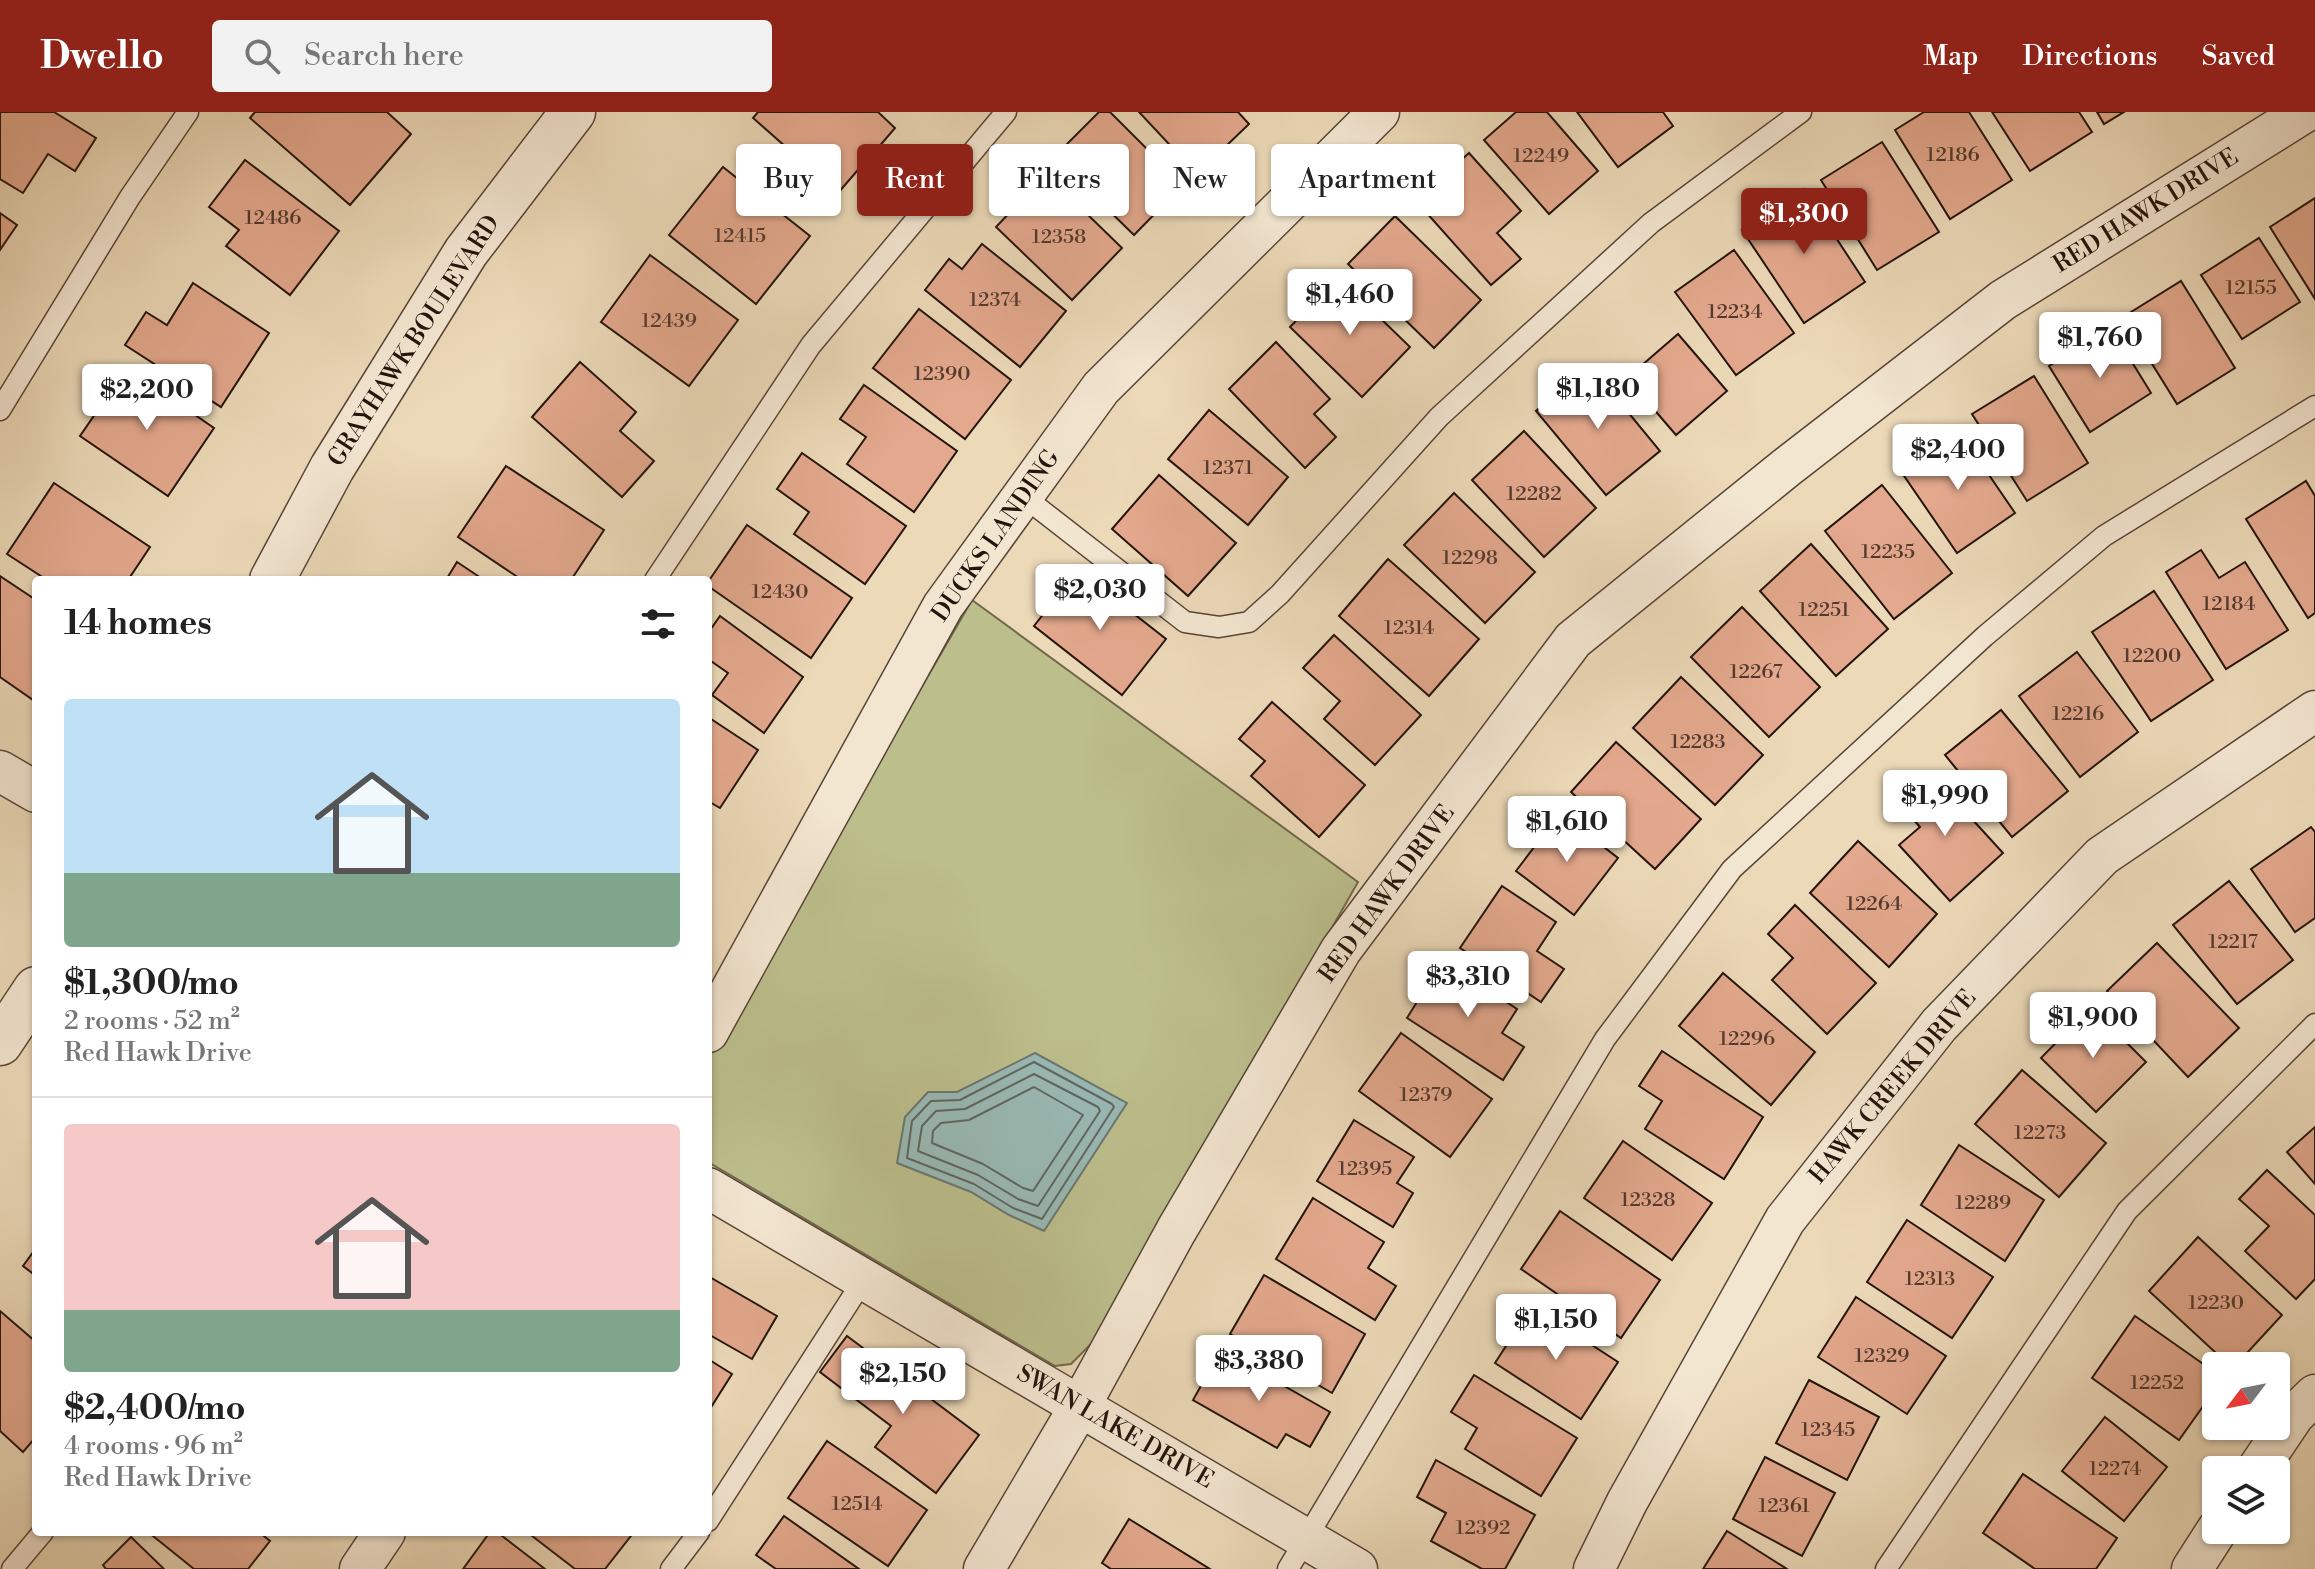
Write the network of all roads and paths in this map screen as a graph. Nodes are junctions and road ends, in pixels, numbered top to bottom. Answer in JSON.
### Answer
{"nodes":[{"id":1,"x":188,"y":112,"type":"edge"},
{"id":2,"x":573,"y":112,"type":"edge"},
{"id":3,"x":1006,"y":112,"type":"edge"},
{"id":4,"x":1379,"y":112,"type":"edge"},
{"id":5,"x":1801,"y":112,"type":"edge"},
{"id":6,"x":2305,"y":112,"type":"edge"},
{"id":7,"x":2315,"y":406,"type":"edge"},
{"id":8,"x":0,"y":410,"type":"edge"},
{"id":9,"x":1023,"y":496,"type":"junction"},
{"id":10,"x":274,"y":576,"type":"edge"},
{"id":11,"x":658,"y":576,"type":"edge"},
{"id":12,"x":2315,"y":711,"type":"edge"},
{"id":13,"x":0,"y":771,"type":"edge"},
{"id":14,"x":32,"y":790,"type":"edge"},
{"id":15,"x":32,"y":995,"type":"edge"},
{"id":16,"x":2315,"y":1024,"type":"edge"},
{"id":17,"x":712,"y":1025,"type":"edge"},
{"id":18,"x":0,"y":1043,"type":"edge"},
{"id":19,"x":712,"y":1190,"type":"edge"},
{"id":20,"x":864,"y":1279,"type":"junction"},
{"id":21,"x":2315,"y":1395,"type":"edge"},
{"id":22,"x":1080,"y":1406,"type":"junction"},
{"id":23,"x":2266,"y":1456,"type":"edge"},
{"id":24,"x":712,"y":1515,"type":"edge"},
{"id":25,"x":40,"y":1536,"type":"edge"},
{"id":26,"x":382,"y":1536,"type":"edge"},
{"id":27,"x":696,"y":1536,"type":"edge"},
{"id":28,"x":2208,"y":1544,"type":"edge"},
{"id":29,"x":1298,"y":1554,"type":"edge"},
{"id":30,"x":12,"y":1569,"type":"edge"},
{"id":31,"x":360,"y":1569,"type":"edge"},
{"id":32,"x":671,"y":1569,"type":"edge"},
{"id":33,"x":984,"y":1569,"type":"edge"},
{"id":34,"x":1357,"y":1569,"type":"edge"},
{"id":35,"x":1594,"y":1569,"type":"edge"},
{"id":36,"x":1886,"y":1569,"type":"edge"},
{"id":37,"x":2192,"y":1569,"type":"edge"}],
"edges":[{"from":1,"to":8,"type":"lane"},
{"from":2,"to":10,"type":"street","name":"GRAYHAWK BOULEVARD"},
{"from":3,"to":11,"type":"lane"},
{"from":4,"to":9,"type":"street","name":"DUCKS LANDING"},
{"from":5,"to":9,"type":"lane"},
{"from":6,"to":22,"type":"street","name":"RED HAWK DRIVE"},
{"from":7,"to":29,"type":"lane"},
{"from":9,"to":17,"type":"street","name":"DUCKS LANDING"},
{"from":12,"to":35,"type":"street","name":"HAWK CREEK DRIVE"},
{"from":13,"to":14,"type":"street"},
{"from":15,"to":18,"type":"street"},
{"from":16,"to":36,"type":"lane"},
{"from":19,"to":20,"type":"street","name":"SWAN LAKE DRIVE"},
{"from":20,"to":22,"type":"street","name":"SWAN LAKE DRIVE"},
{"from":20,"to":24,"type":"lane"},
{"from":21,"to":23,"type":"street"},
{"from":22,"to":29,"type":"street","name":"SWAN LAKE DRIVE"},
{"from":22,"to":33,"type":"street","name":"RED HAWK DRIVE"},
{"from":25,"to":30,"type":"lane"},
{"from":26,"to":31,"type":"street"},
{"from":27,"to":32,"type":"lane"},
{"from":28,"to":37,"type":"street"},
{"from":29,"to":34,"type":"street","name":"SWAN LAKE DRIVE"}]}
